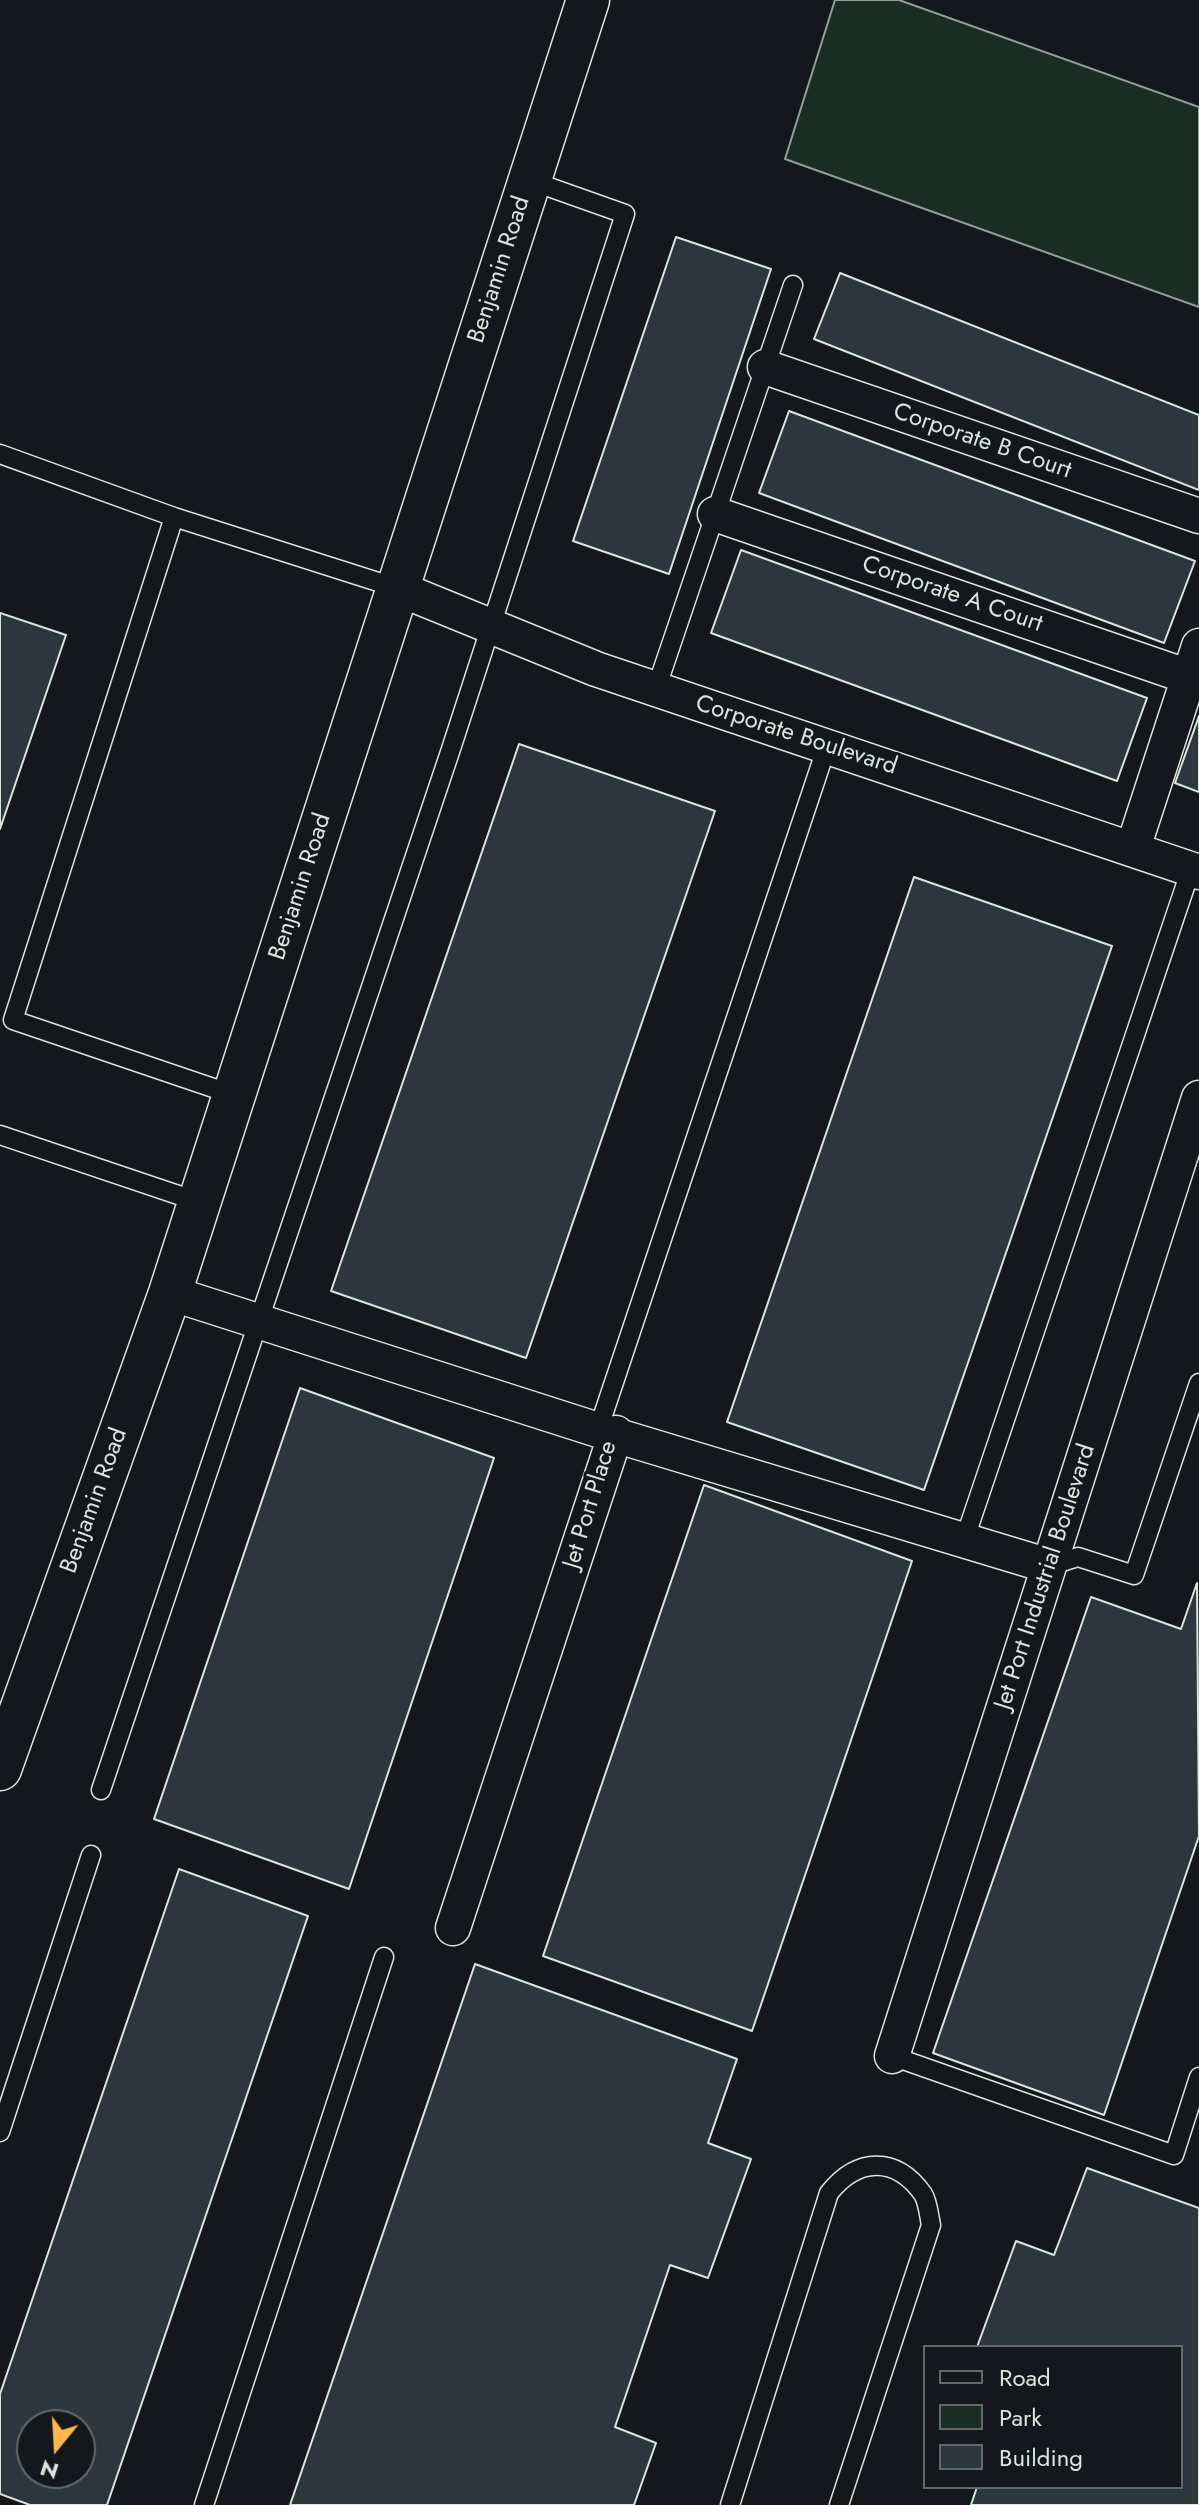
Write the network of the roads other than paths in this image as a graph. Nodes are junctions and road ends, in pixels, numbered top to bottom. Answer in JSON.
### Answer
{"nodes":[{"id":1,"x":588,"y":0,"type":"edge"},
{"id":2,"x":529,"y":180,"type":"junction"},
{"id":3,"x":793,"y":285,"type":"dead end"},
{"id":4,"x":765,"y":367,"type":"junction"},
{"id":5,"x":0,"y":454,"type":"edge"},
{"id":6,"x":715,"y":514,"type":"junction"},
{"id":7,"x":1199,"y":516,"type":"edge"},
{"id":8,"x":174,"y":517,"type":"junction"},
{"id":9,"x":397,"y":588,"type":"junction"},
{"id":10,"x":491,"y":628,"type":"junction"},
{"id":11,"x":1194,"y":661,"type":"edge"},
{"id":12,"x":656,"y":689,"type":"junction"},
{"id":13,"x":827,"y":746,"type":"junction"},
{"id":14,"x":1133,"y":848,"type":"junction"},
{"id":15,"x":1195,"y":871,"type":"edge"},
{"id":16,"x":6,"y":1020,"type":"edge"},
{"id":17,"x":234,"y":1095,"type":"junction"},
{"id":18,"x":1199,"y":1098,"type":"edge"},
{"id":19,"x":0,"y":1135,"type":"edge"},
{"id":20,"x":199,"y":1202,"type":"junction"},
{"id":21,"x":170,"y":1293,"type":"junction"},
{"id":22,"x":259,"y":1321,"type":"junction"},
{"id":23,"x":1199,"y":1383,"type":"edge"},
{"id":24,"x":607,"y":1431,"type":"junction"},
{"id":25,"x":964,"y":1541,"type":"junction"},
{"id":26,"x":1049,"y":1566,"type":"junction"},
{"id":27,"x":0,"y":1769,"type":"edge"},
{"id":28,"x":101,"y":1790,"type":"dead end"},
{"id":29,"x":91,"y":1855,"type":"dead end"},
{"id":30,"x":453,"y":1928,"type":"dead end"},
{"id":31,"x":384,"y":1957,"type":"dead end"},
{"id":32,"x":892,"y":2056,"type":"joint"},
{"id":33,"x":1199,"y":2077,"type":"edge"},
{"id":34,"x":0,"y":2132,"type":"edge"},
{"id":35,"x":204,"y":2505,"type":"edge"},
{"id":36,"x":730,"y":2505,"type":"edge"},
{"id":37,"x":839,"y":2505,"type":"edge"}],
"edges":[{"from":1,"to":2,"type":"street","name":"Benjamin Road"},
{"from":2,"to":9,"type":"street","name":"Benjamin Road"},
{"from":2,"to":10,"type":"lane"},
{"from":3,"to":4,"type":"lane"},
{"from":4,"to":6,"type":"lane"},
{"from":4,"to":7,"type":"street","name":"Corporate B Court"},
{"from":5,"to":8,"type":"lane"},
{"from":6,"to":11,"type":"street","name":"Corporate A Court"},
{"from":6,"to":12,"type":"lane"},
{"from":8,"to":9,"type":"lane"},
{"from":8,"to":16,"type":"lane"},
{"from":9,"to":10,"type":"street","name":"Corporate Boulevard"},
{"from":9,"to":17,"type":"street","name":"Benjamin Road"},
{"from":10,"to":12,"type":"street","name":"Corporate Boulevard"},
{"from":10,"to":22,"type":"lane"},
{"from":11,"to":14,"type":"street"},
{"from":12,"to":13,"type":"street","name":"Corporate Boulevard"},
{"from":13,"to":14,"type":"street","name":"Corporate Boulevard"},
{"from":13,"to":24,"type":"lane"},
{"from":14,"to":15,"type":"street","name":"Corporate Boulevard"},
{"from":15,"to":25,"type":"lane"},
{"from":16,"to":17,"type":"lane"},
{"from":17,"to":20,"type":"street","name":"Benjamin Road"},
{"from":18,"to":26,"type":"street","name":"Jet Port Industrial Boulevard"},
{"from":19,"to":20,"type":"lane"},
{"from":20,"to":21,"type":"street","name":"Benjamin Road"},
{"from":21,"to":22,"type":"street","name":"Jet Port Place"},
{"from":21,"to":27,"type":"street","name":"Benjamin Road"},
{"from":22,"to":24,"type":"street","name":"Jet Port Place"},
{"from":22,"to":28,"type":"lane"},
{"from":23,"to":26,"type":"lane"},
{"from":24,"to":25,"type":"street"},
{"from":24,"to":30,"type":"street","name":"Jet Port Place"},
{"from":25,"to":26,"type":"street"},
{"from":26,"to":32,"type":"street","name":"Jet Port Industrial Boulevard"},
{"from":29,"to":34,"type":"lane"},
{"from":31,"to":35,"type":"lane"},
{"from":32,"to":33,"type":"lane"},
{"from":36,"to":37,"type":"lane"}]}
